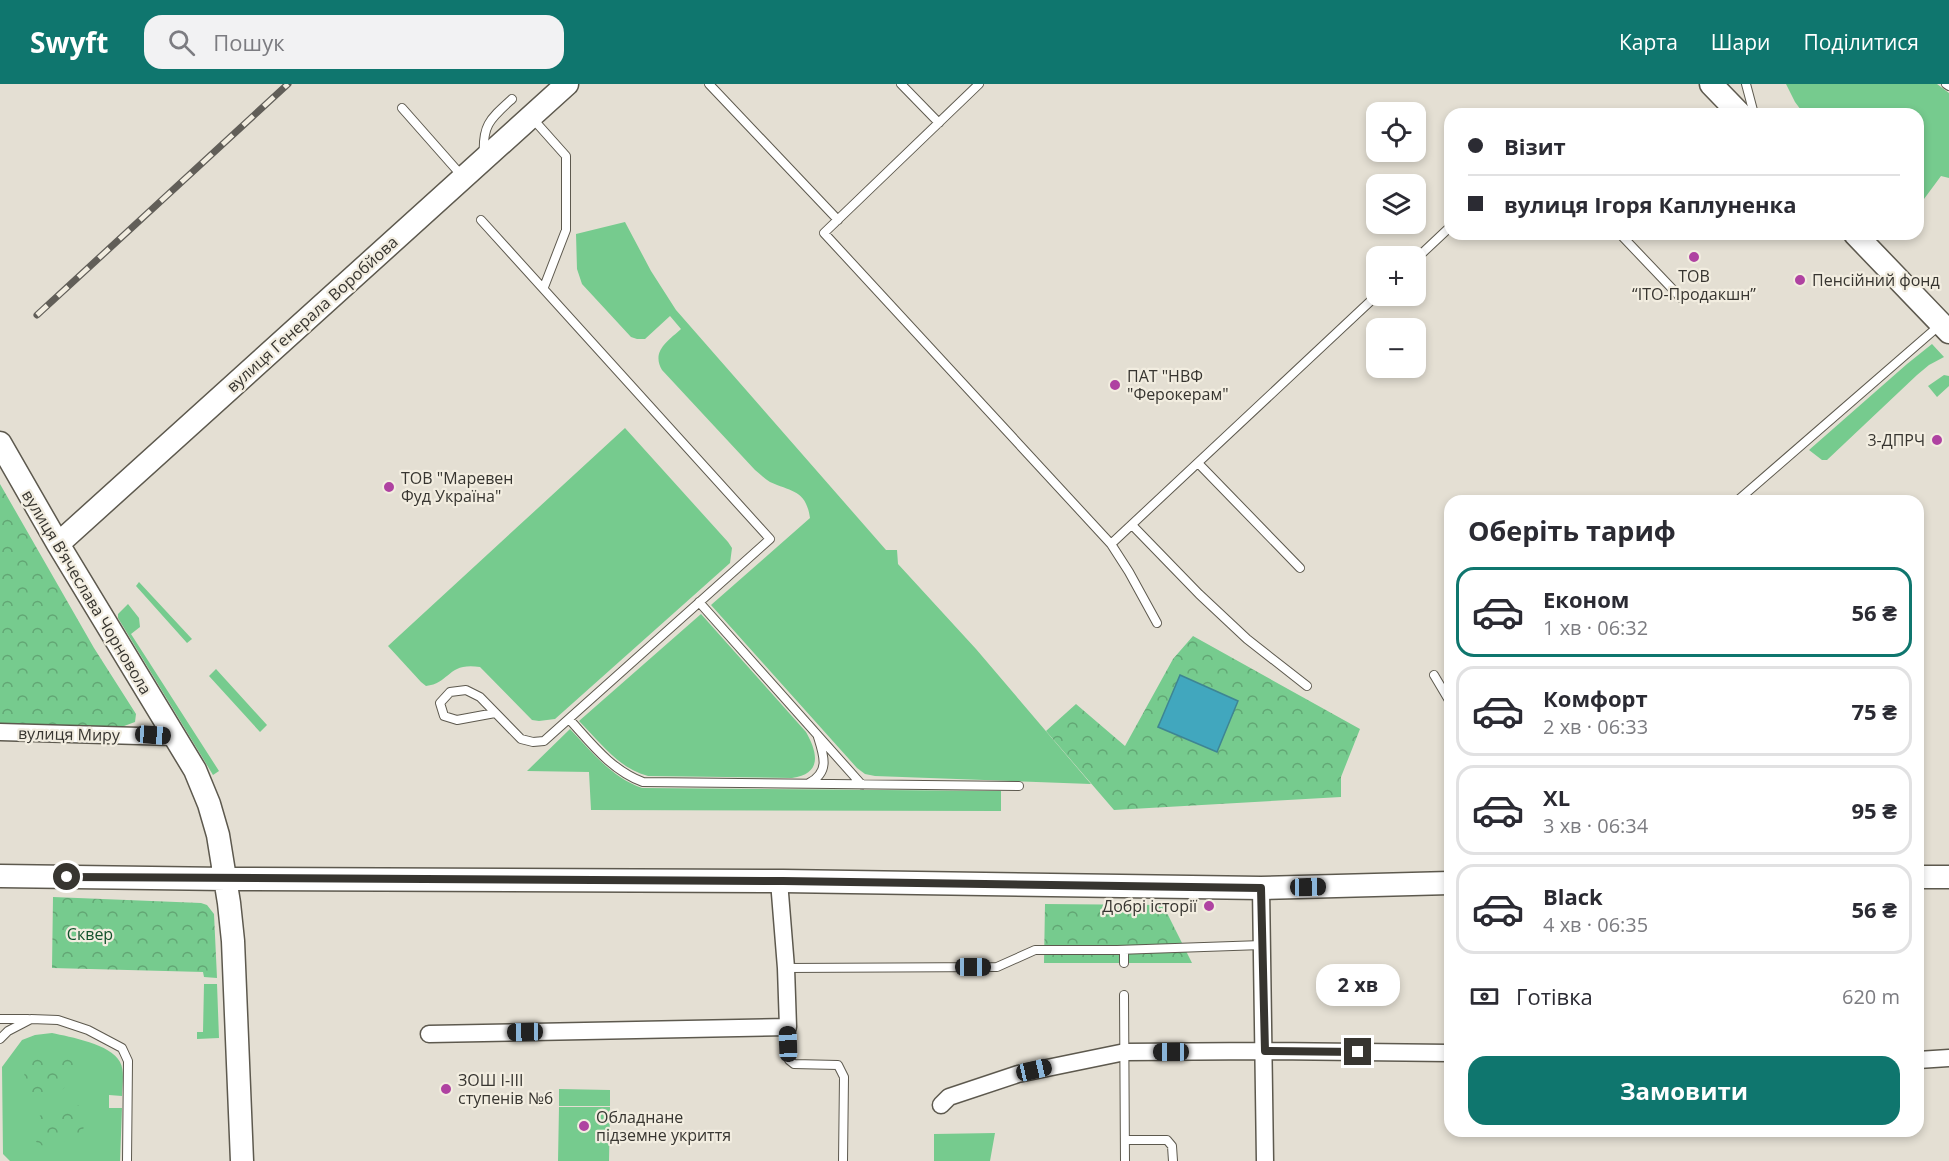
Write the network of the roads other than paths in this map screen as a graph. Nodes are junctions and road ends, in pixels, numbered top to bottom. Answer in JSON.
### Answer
{"nodes":[{"id":1,"x":567,"y":84,"type":"edge"},
{"id":2,"x":708,"y":84,"type":"edge"},
{"id":3,"x":901,"y":84,"type":"edge"},
{"id":4,"x":979,"y":84,"type":"edge"},
{"id":5,"x":1711,"y":84,"type":"edge"},
{"id":6,"x":1746,"y":84,"type":"edge"},
{"id":7,"x":512,"y":99,"type":"dead end"},
{"id":8,"x":402,"y":108,"type":"dead end"},
{"id":9,"x":1734,"y":108,"type":"edge"},
{"id":10,"x":1752,"y":108,"type":"edge"},
{"id":11,"x":530,"y":116,"type":"junction"},
{"id":12,"x":939,"y":123,"type":"junction"},
{"id":13,"x":484,"y":158,"type":"junction"},
{"id":14,"x":463,"y":177,"type":"junction"},
{"id":15,"x":481,"y":220,"type":"dead end"},
{"id":16,"x":838,"y":220,"type":"junction"},
{"id":17,"x":1444,"y":233,"type":"edge"},
{"id":18,"x":1626,"y":240,"type":"edge"},
{"id":19,"x":1861,"y":240,"type":"edge"},
{"id":20,"x":1426,"y":250,"type":"edge"},
{"id":21,"x":544,"y":288,"type":"junction"},
{"id":22,"x":1681,"y":298,"type":"dead end"},
{"id":23,"x":1366,"y":306,"type":"edge"},
{"id":24,"x":1945,"y":328,"type":"edge"},
{"id":25,"x":0,"y":443,"type":"edge"},
{"id":26,"x":1198,"y":463,"type":"junction"},
{"id":27,"x":1744,"y":495,"type":"edge"},
{"id":28,"x":1132,"y":525,"type":"junction"},
{"id":29,"x":58,"y":544,"type":"junction"},
{"id":30,"x":1111,"y":544,"type":"junction"},
{"id":31,"x":1300,"y":568,"type":"dead end"},
{"id":32,"x":699,"y":602,"type":"junction"},
{"id":33,"x":1157,"y":623,"type":"dead end"},
{"id":34,"x":1434,"y":675,"type":"dead end"},
{"id":35,"x":1306,"y":686,"type":"dead end"},
{"id":36,"x":1444,"y":692,"type":"edge"},
{"id":37,"x":495,"y":712,"type":"dead end"},
{"id":38,"x":569,"y":719,"type":"junction"},
{"id":39,"x":0,"y":732,"type":"edge"},
{"id":40,"x":816,"y":733,"type":"junction"},
{"id":41,"x":174,"y":737,"type":"junction"},
{"id":42,"x":806,"y":784,"type":"junction"},
{"id":43,"x":862,"y":785,"type":"junction"},
{"id":44,"x":1019,"y":786,"type":"dead end"},
{"id":45,"x":0,"y":876,"type":"edge"},
{"id":46,"x":1924,"y":877,"type":"edge"},
{"id":47,"x":1949,"y":877,"type":"edge"},
{"id":48,"x":226,"y":879,"type":"junction"},
{"id":49,"x":779,"y":881,"type":"junction"},
{"id":50,"x":1444,"y":883,"type":"edge"},
{"id":51,"x":1261,"y":888,"type":"junction"},
{"id":52,"x":1262,"y":945,"type":"junction"},
{"id":53,"x":1124,"y":950,"type":"junction"},
{"id":54,"x":1124,"y":963,"type":"dead end"},
{"id":55,"x":786,"y":968,"type":"junction"},
{"id":56,"x":1125,"y":995,"type":"dead end"},
{"id":57,"x":0,"y":1019,"type":"edge"},
{"id":58,"x":31,"y":1019,"type":"junction"},
{"id":59,"x":788,"y":1027,"type":"junction"},
{"id":60,"x":429,"y":1034,"type":"dead end"},
{"id":61,"x":0,"y":1039,"type":"edge"},
{"id":62,"x":1265,"y":1051,"type":"junction"},
{"id":63,"x":1125,"y":1052,"type":"junction"},
{"id":64,"x":1444,"y":1053,"type":"edge"},
{"id":65,"x":1949,"y":1058,"type":"edge"},
{"id":66,"x":1924,"y":1060,"type":"edge"},
{"id":67,"x":941,"y":1105,"type":"dead end"},
{"id":68,"x":1125,"y":1140,"type":"junction"},
{"id":69,"x":127,"y":1161,"type":"edge"},
{"id":70,"x":242,"y":1161,"type":"edge"},
{"id":71,"x":843,"y":1161,"type":"edge"},
{"id":72,"x":1125,"y":1161,"type":"edge"},
{"id":73,"x":1173,"y":1161,"type":"edge"},
{"id":74,"x":1266,"y":1161,"type":"edge"}],
"edges":[{"from":1,"to":11,"type":"street","name":"вулиця Генерала Воробйова"},
{"from":2,"to":16,"type":"lane"},
{"from":3,"to":12,"type":"lane"},
{"from":4,"to":12,"type":"lane"},
{"from":5,"to":9,"type":"street"},
{"from":6,"to":10,"type":"lane"},
{"from":7,"to":13,"type":"lane"},
{"from":8,"to":14,"type":"lane"},
{"from":11,"to":13,"type":"street","name":"вулиця Генерала Воробйова"},
{"from":11,"to":21,"type":"lane"},
{"from":12,"to":16,"type":"lane"},
{"from":13,"to":14,"type":"street","name":"вулиця Генерала Воробйова"},
{"from":14,"to":29,"type":"street","name":"вулиця Генерала Воробйова"},
{"from":15,"to":21,"type":"lane"},
{"from":16,"to":30,"type":"lane"},
{"from":17,"to":20,"type":"lane"},
{"from":18,"to":22,"type":"lane"},
{"from":19,"to":24,"type":"street"},
{"from":21,"to":32,"type":"lane"},
{"from":23,"to":26,"type":"lane"},
{"from":24,"to":27,"type":"lane"},
{"from":25,"to":29,"type":"street","name":"вулиця Вʼячеслава Чорновола"},
{"from":26,"to":28,"type":"lane"},
{"from":26,"to":31,"type":"lane"},
{"from":28,"to":30,"type":"lane"},
{"from":28,"to":35,"type":"lane"},
{"from":29,"to":41,"type":"street","name":"вулиця Вʼячеслава Чорновола"},
{"from":30,"to":33,"type":"lane"},
{"from":32,"to":38,"type":"lane"},
{"from":32,"to":40,"type":"lane"},
{"from":34,"to":36,"type":"lane"},
{"from":37,"to":38,"type":"lane"},
{"from":38,"to":42,"type":"lane"},
{"from":39,"to":41,"type":"street","name":"вулиця Миру"},
{"from":40,"to":42,"type":"lane"},
{"from":40,"to":43,"type":"lane"},
{"from":41,"to":48,"type":"street","name":"вулиця Вʼячеслава Чорновола"},
{"from":42,"to":43,"type":"lane"},
{"from":43,"to":44,"type":"lane"},
{"from":45,"to":48,"type":"street"},
{"from":46,"to":47,"type":"street"},
{"from":48,"to":49,"type":"street"},
{"from":48,"to":70,"type":"street","name":"вулиця Вʼячеслава Чорновола"},
{"from":49,"to":51,"type":"street"},
{"from":49,"to":55,"type":"street"},
{"from":50,"to":51,"type":"street"},
{"from":51,"to":52,"type":"street"},
{"from":52,"to":53,"type":"lane"},
{"from":52,"to":62,"type":"street"},
{"from":53,"to":54,"type":"lane"},
{"from":53,"to":55,"type":"lane"},
{"from":55,"to":59,"type":"street"},
{"from":56,"to":63,"type":"lane"},
{"from":57,"to":58,"type":"lane"},
{"from":58,"to":61,"type":"lane"},
{"from":58,"to":69,"type":"lane"},
{"from":59,"to":60,"type":"street"},
{"from":59,"to":71,"type":"lane"},
{"from":62,"to":63,"type":"street"},
{"from":62,"to":64,"type":"street"},
{"from":62,"to":74,"type":"street"},
{"from":63,"to":67,"type":"street"},
{"from":63,"to":68,"type":"lane"},
{"from":65,"to":66,"type":"street"},
{"from":68,"to":72,"type":"lane"},
{"from":68,"to":73,"type":"lane"}]}
